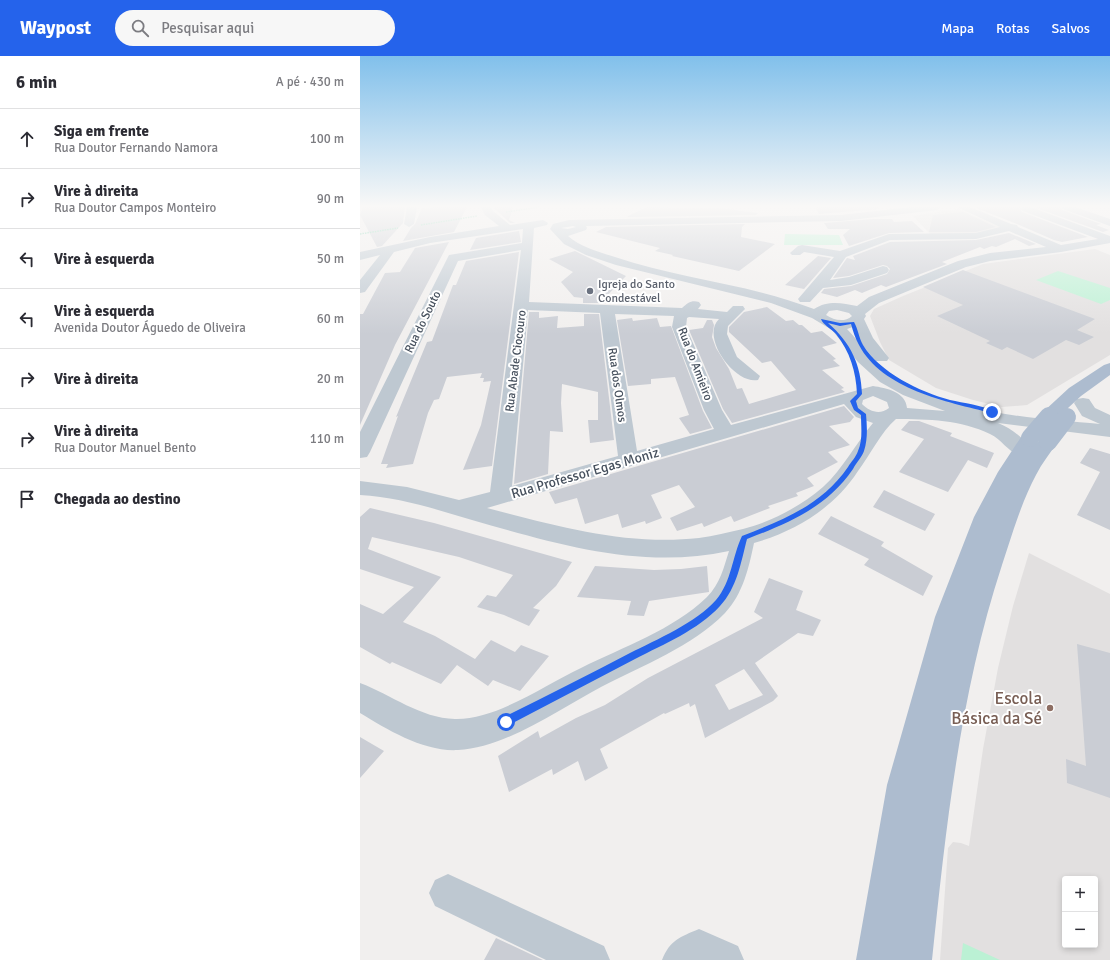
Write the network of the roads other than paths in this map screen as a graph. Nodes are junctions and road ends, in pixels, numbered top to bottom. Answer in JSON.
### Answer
{"nodes":[{"id":1,"x":386,"y":249,"type":"edge"},
{"id":2,"x":390,"y":249,"type":"edge"},
{"id":3,"x":507,"y":249,"type":"edge"},
{"id":4,"x":527,"y":249,"type":"edge"},
{"id":5,"x":586,"y":249,"type":"edge"},
{"id":6,"x":608,"y":249,"type":"edge"},
{"id":7,"x":801,"y":249,"type":"edge"},
{"id":8,"x":809,"y":249,"type":"edge"},
{"id":9,"x":855,"y":249,"type":"edge"},
{"id":10,"x":1059,"y":249,"type":"edge"},
{"id":11,"x":796,"y":253,"type":"dead end"},
{"id":12,"x":842,"y":255,"type":"junction"},
{"id":13,"x":360,"y":256,"type":"edge"},
{"id":14,"x":883,"y":270,"type":"dead end"},
{"id":15,"x":819,"y":285,"type":"junction"},
{"id":16,"x":718,"y":287,"type":"junction"},
{"id":17,"x":360,"y":289,"type":"edge"},
{"id":18,"x":755,"y":295,"type":"junction"},
{"id":19,"x":805,"y":299,"type":"junction"},
{"id":20,"x":874,"y":300,"type":"junction"},
{"id":21,"x":522,"y":306,"type":"junction"},
{"id":22,"x":834,"y":306,"type":"junction"},
{"id":23,"x":607,"y":310,"type":"junction"},
{"id":24,"x":686,"y":312,"type":"junction"},
{"id":25,"x":729,"y":316,"type":"junction"},
{"id":26,"x":856,"y":319,"type":"junction"},
{"id":27,"x":824,"y":320,"type":"junction"},
{"id":28,"x":1110,"y":368,"type":"edge"},
{"id":29,"x":752,"y":376,"type":"dead end"},
{"id":30,"x":1110,"y":381,"type":"edge"},
{"id":31,"x":859,"y":403,"type":"junction"},
{"id":32,"x":1083,"y":403,"type":"junction"},
{"id":33,"x":892,"y":415,"type":"junction"},
{"id":34,"x":1110,"y":422,"type":"edge"},
{"id":35,"x":1110,"y":427,"type":"edge"},
{"id":36,"x":1045,"y":431,"type":"junction"},
{"id":37,"x":1110,"y":431,"type":"edge"},
{"id":38,"x":726,"y":434,"type":"junction"},
{"id":39,"x":363,"y":442,"type":"edge"},
{"id":40,"x":1110,"y":442,"type":"edge"},
{"id":41,"x":861,"y":451,"type":"junction"},
{"id":42,"x":628,"y":460,"type":"junction"},
{"id":43,"x":360,"y":488,"type":"edge"},
{"id":44,"x":500,"y":497,"type":"junction"},
{"id":45,"x":459,"y":508,"type":"junction"},
{"id":46,"x":744,"y":538,"type":"junction"},
{"id":47,"x":360,"y":697,"type":"edge"},
{"id":48,"x":448,"y":893,"type":"dead end"},
{"id":49,"x":590,"y":960,"type":"edge"},
{"id":50,"x":682,"y":960,"type":"edge"},
{"id":51,"x":724,"y":960,"type":"edge"},
{"id":52,"x":876,"y":960,"type":"edge"},
{"id":53,"x":912,"y":960,"type":"edge"}],
"edges":[{"from":1,"to":13,"type":"street"},
{"from":2,"to":17,"type":"street"},
{"from":3,"to":39,"type":"street","name":"Rua do Souto"},
{"from":4,"to":21,"type":"street","name":"Rua Abade Ciocouro"},
{"from":5,"to":16,"type":"street"},
{"from":6,"to":19,"type":"street"},
{"from":7,"to":11,"type":"street"},
{"from":8,"to":12,"type":"street"},
{"from":9,"to":12,"type":"street"},
{"from":10,"to":20,"type":"street"},
{"from":12,"to":15,"type":"street"},
{"from":14,"to":15,"type":"street"},
{"from":15,"to":19,"type":"street"},
{"from":16,"to":18,"type":"street"},
{"from":16,"to":24,"type":"street","name":"Rua do Amieiro"},
{"from":18,"to":25,"type":"street"},
{"from":18,"to":27,"type":"street"},
{"from":19,"to":22,"type":"street"},
{"from":20,"to":22,"type":"street"},
{"from":20,"to":26,"type":"street"},
{"from":21,"to":23,"type":"street"},
{"from":21,"to":44,"type":"street","name":"Rua Abade Ciocouro"},
{"from":22,"to":26,"type":"street"},
{"from":22,"to":27,"type":"street"},
{"from":23,"to":24,"type":"street"},
{"from":23,"to":42,"type":"street","name":"Rua dos Olmos"},
{"from":24,"to":25,"type":"street"},
{"from":24,"to":38,"type":"street","name":"Rua do Amieiro"},
{"from":25,"to":29,"type":"street"},
{"from":26,"to":27,"type":"street"},
{"from":26,"to":35,"type":"street"},
{"from":26,"to":36,"type":"street"},
{"from":27,"to":31,"type":"street"},
{"from":27,"to":37,"type":"street"},
{"from":28,"to":36,"type":"main road"},
{"from":30,"to":32,"type":"main road"},
{"from":31,"to":33,"type":"street"},
{"from":31,"to":33,"type":"street"},
{"from":31,"to":38,"type":"street","name":"Rua Professor Egas Moniz"},
{"from":31,"to":41,"type":"street"},
{"from":32,"to":34,"type":"street"},
{"from":32,"to":36,"type":"main road"},
{"from":33,"to":36,"type":"street"},
{"from":33,"to":41,"type":"street"},
{"from":36,"to":40,"type":"street"},
{"from":36,"to":52,"type":"main road"},
{"from":36,"to":53,"type":"main road"},
{"from":38,"to":42,"type":"street","name":"Rua Professor Egas Moniz"},
{"from":41,"to":46,"type":"street"},
{"from":42,"to":44,"type":"street","name":"Rua Professor Egas Moniz"},
{"from":43,"to":45,"type":"street","name":"Rua Professor Egas Moniz"},
{"from":44,"to":45,"type":"street","name":"Rua Professor Egas Moniz"},
{"from":45,"to":46,"type":"street"},
{"from":46,"to":47,"type":"street"},
{"from":48,"to":49,"type":"street"},
{"from":50,"to":51,"type":"street"}]}
